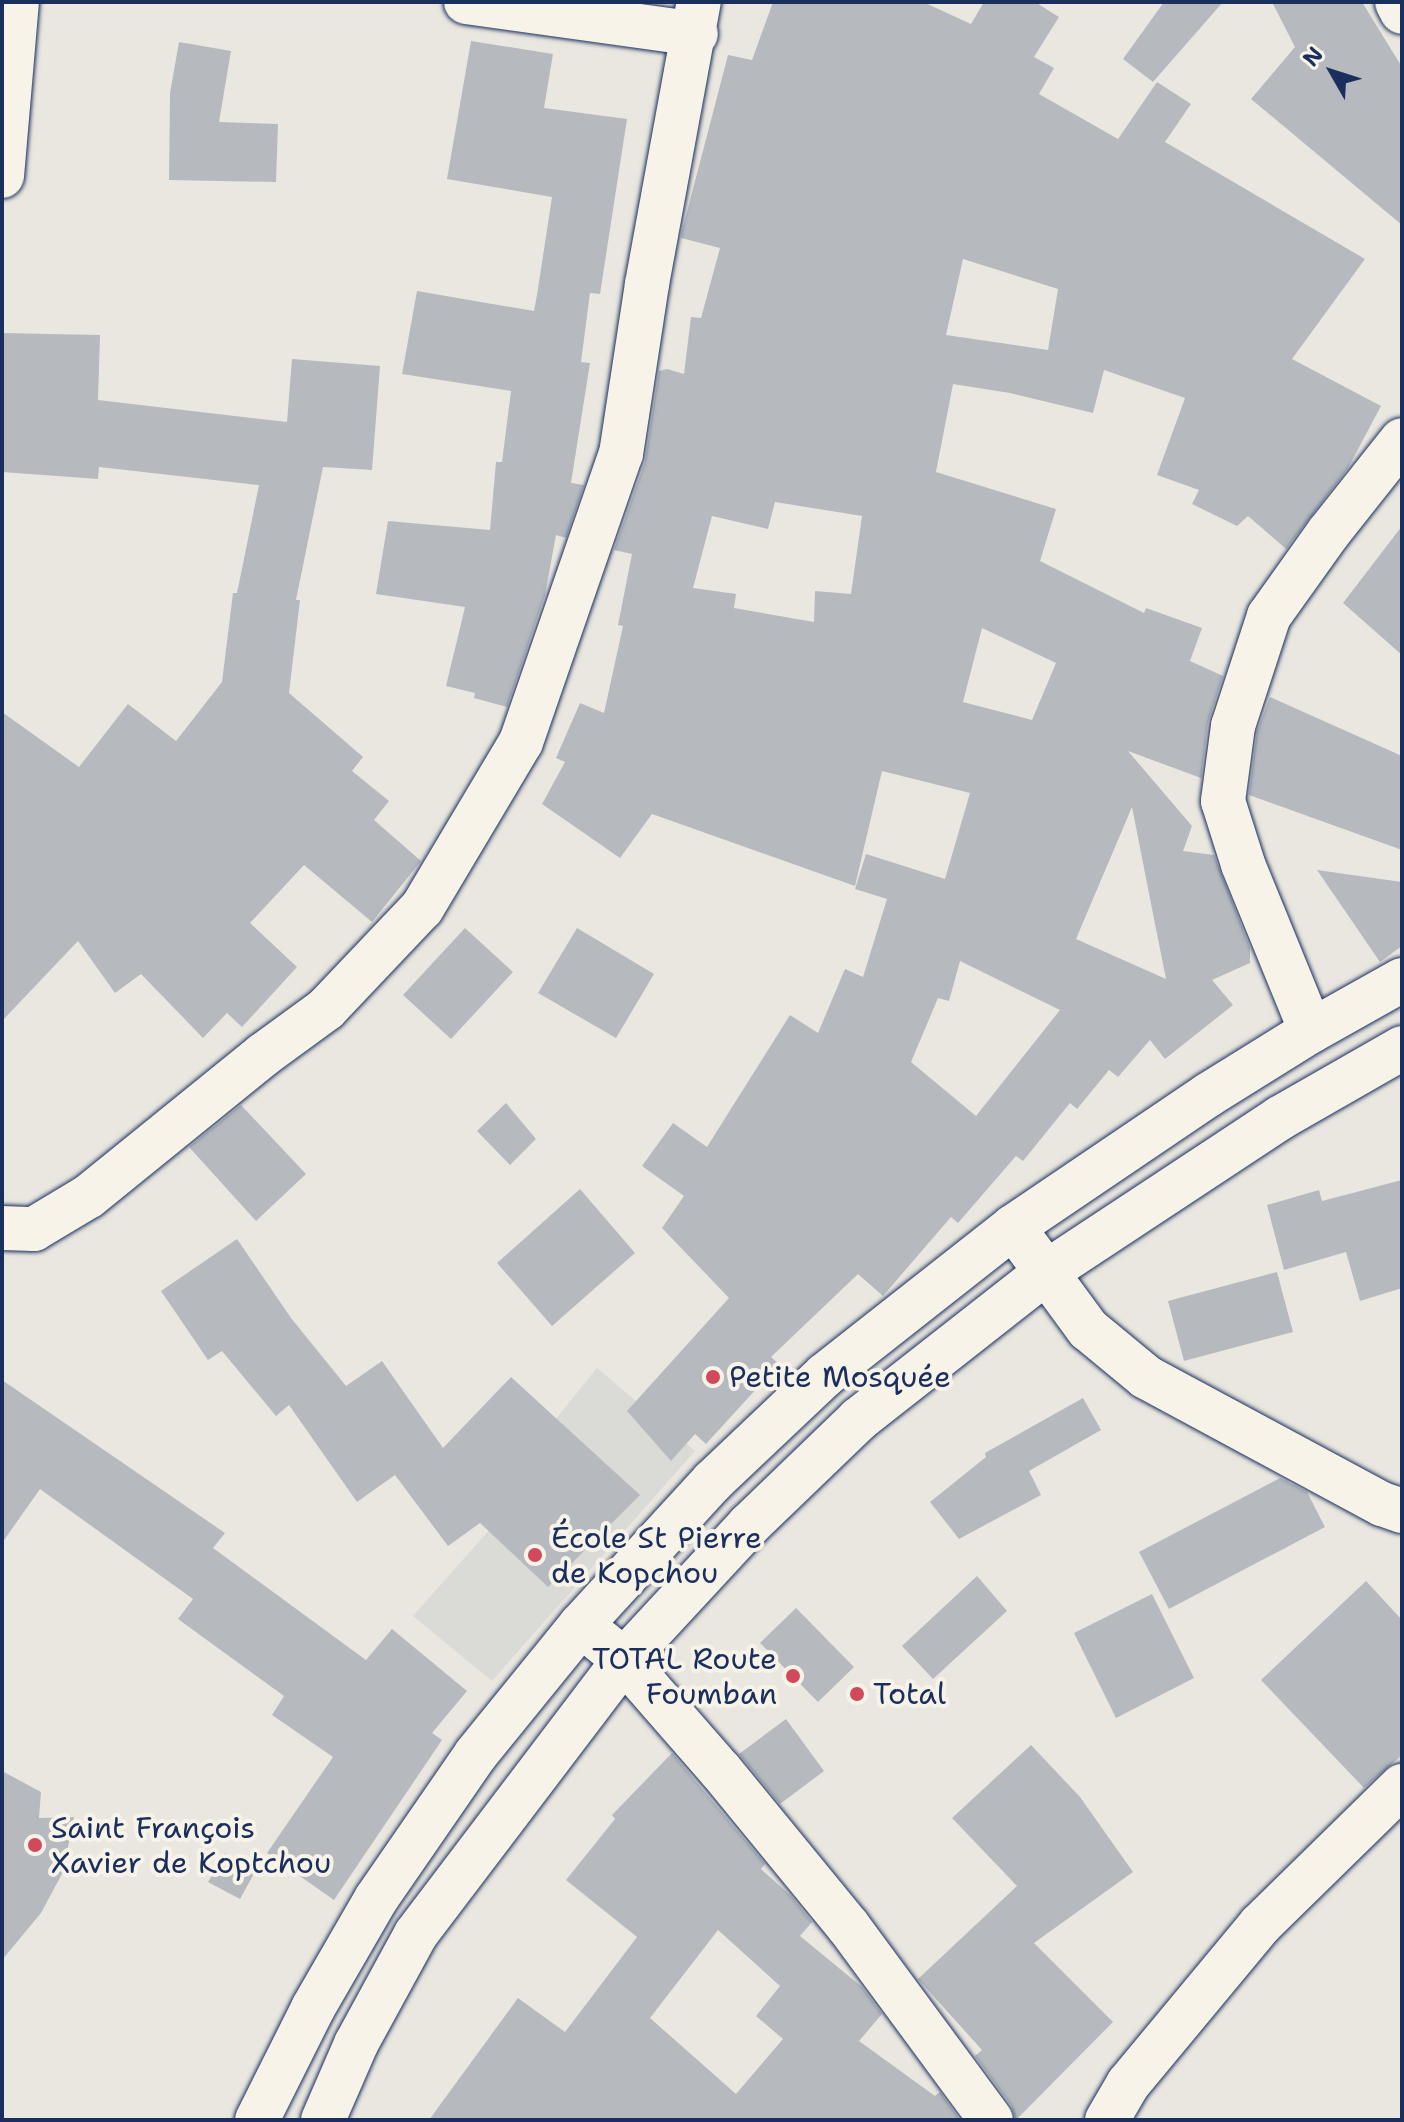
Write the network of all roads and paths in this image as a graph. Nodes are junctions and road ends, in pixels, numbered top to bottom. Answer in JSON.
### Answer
{"nodes":[{"id":1,"x":17,"y":2,"type":"edge"},
{"id":2,"x":466,"y":2,"type":"edge"},
{"id":3,"x":1397,"y":2,"type":"edge"},
{"id":4,"x":1402,"y":12,"type":"edge"},
{"id":5,"x":698,"y":18,"type":"edge"},
{"id":6,"x":2,"y":176,"type":"edge"},
{"id":7,"x":1402,"y":440,"type":"edge"},
{"id":8,"x":1402,"y":980,"type":"edge"},
{"id":9,"x":1311,"y":1031,"type":"junction"},
{"id":10,"x":1402,"y":1048,"type":"edge"},
{"id":11,"x":1013,"y":1227,"type":"junction"},
{"id":12,"x":2,"y":1228,"type":"edge"},
{"id":13,"x":1045,"y":1273,"type":"junction"},
{"id":14,"x":1402,"y":1511,"type":"edge"},
{"id":15,"x":581,"y":1625,"type":"junction"},
{"id":16,"x":624,"y":1660,"type":"junction"},
{"id":17,"x":1402,"y":1786,"type":"edge"},
{"id":18,"x":257,"y":2120,"type":"edge"},
{"id":19,"x":323,"y":2120,"type":"edge"},
{"id":20,"x":991,"y":2120,"type":"edge"},
{"id":21,"x":1107,"y":2120,"type":"edge"}],
"edges":[{"from":1,"to":6,"type":"main road"},
{"from":2,"to":5,"type":"main road"},
{"from":3,"to":4,"type":"main road"},
{"from":5,"to":12,"type":"main road"},
{"from":7,"to":9,"type":"main road"},
{"from":8,"to":9,"type":"main road"},
{"from":9,"to":11,"type":"main road"},
{"from":10,"to":13,"type":"main road"},
{"from":11,"to":13,"type":"main road"},
{"from":11,"to":15,"type":"main road"},
{"from":13,"to":14,"type":"main road"},
{"from":13,"to":16,"type":"main road"},
{"from":15,"to":16,"type":"main road"},
{"from":15,"to":18,"type":"main road"},
{"from":16,"to":19,"type":"main road"},
{"from":16,"to":20,"type":"main road"},
{"from":17,"to":21,"type":"main road"}]}
